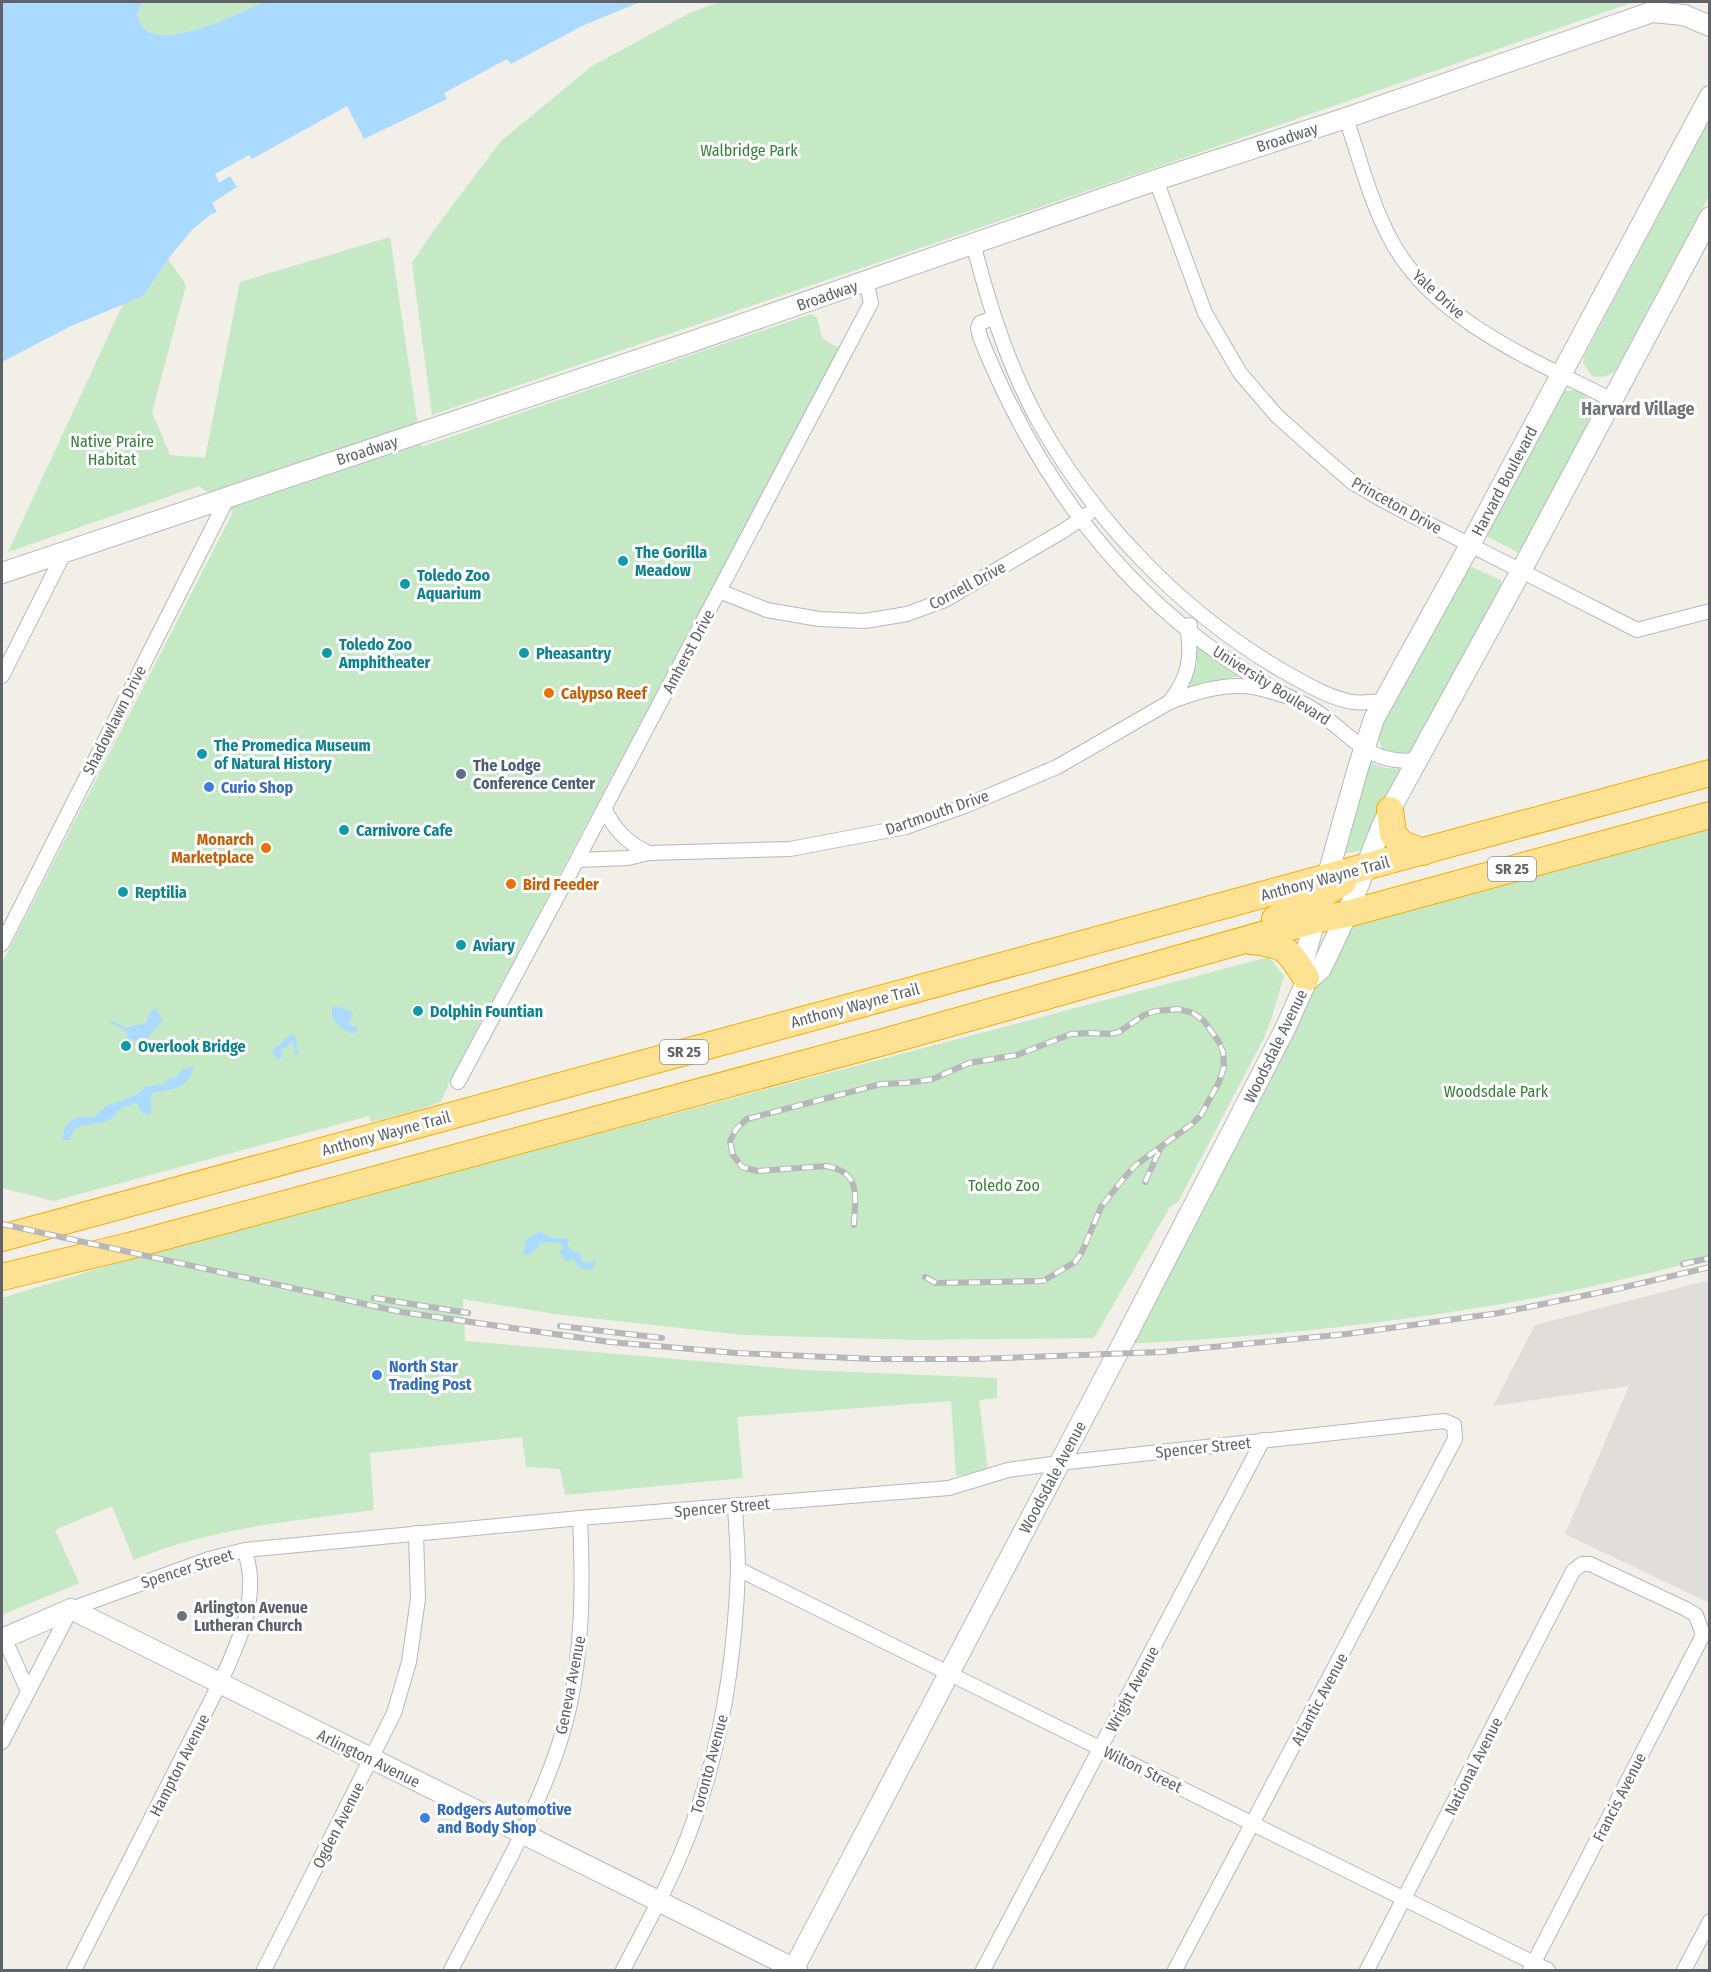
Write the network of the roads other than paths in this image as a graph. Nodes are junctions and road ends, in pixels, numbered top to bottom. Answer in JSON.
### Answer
{"nodes":[{"id":1,"x":1657,"y":7,"type":"edge"},
{"id":2,"x":1710,"y":26,"type":"edge"},
{"id":3,"x":1710,"y":96,"type":"edge"},
{"id":4,"x":1346,"y":118,"type":"junction"},
{"id":5,"x":1156,"y":180,"type":"junction"},
{"id":6,"x":1710,"y":217,"type":"edge"},
{"id":7,"x":973,"y":243,"type":"junction"},
{"id":8,"x":866,"y":281,"type":"junction"},
{"id":9,"x":993,"y":318,"type":"junction"},
{"id":10,"x":1560,"y":373,"type":"junction"},
{"id":11,"x":1612,"y":400,"type":"junction"},
{"id":12,"x":228,"y":497,"type":"junction"},
{"id":13,"x":1097,"y":508,"type":"junction"},
{"id":14,"x":1080,"y":519,"type":"junction"},
{"id":15,"x":1470,"y":545,"type":"junction"},
{"id":16,"x":64,"y":553,"type":"junction"},
{"id":17,"x":1521,"y":571,"type":"junction"},
{"id":18,"x":2,"y":573,"type":"edge"},
{"id":19,"x":720,"y":591,"type":"junction"},
{"id":20,"x":1710,"y":611,"type":"edge"},
{"id":21,"x":1200,"y":612,"type":"junction"},
{"id":22,"x":1187,"y":628,"type":"junction"},
{"id":23,"x":2,"y":676,"type":"edge"},
{"id":24,"x":1307,"y":684,"type":"junction"},
{"id":25,"x":1293,"y":699,"type":"junction"},
{"id":26,"x":1383,"y":701,"type":"junction"},
{"id":27,"x":1168,"y":703,"type":"junction"},
{"id":28,"x":1364,"y":750,"type":"junction"},
{"id":29,"x":1417,"y":760,"type":"junction"},
{"id":30,"x":1710,"y":773,"type":"edge"},
{"id":31,"x":604,"y":808,"type":"junction"},
{"id":32,"x":1390,"y":810,"type":"junction"},
{"id":33,"x":1710,"y":815,"type":"edge"},
{"id":34,"x":1423,"y":852,"type":"junction"},
{"id":35,"x":650,"y":853,"type":"junction"},
{"id":36,"x":577,"y":860,"type":"junction"},
{"id":37,"x":1366,"y":867,"type":"junction"},
{"id":38,"x":1325,"y":886,"type":"junction"},
{"id":39,"x":1347,"y":914,"type":"junction"},
{"id":40,"x":1315,"y":920,"type":"junction"},
{"id":41,"x":1245,"y":940,"type":"junction"},
{"id":42,"x":2,"y":944,"type":"edge"},
{"id":43,"x":1137,"y":970,"type":"junction"},
{"id":44,"x":1306,"y":980,"type":"junction"},
{"id":45,"x":458,"y":1082,"type":"dead end"},
{"id":46,"x":2,"y":1238,"type":"edge"},
{"id":47,"x":2,"y":1277,"type":"edge"},
{"id":48,"x":1454,"y":1425,"type":"joint"},
{"id":49,"x":1263,"y":1440,"type":"junction"},
{"id":50,"x":1059,"y":1463,"type":"junction"},
{"id":51,"x":735,"y":1506,"type":"junction"},
{"id":52,"x":580,"y":1518,"type":"junction"},
{"id":53,"x":416,"y":1533,"type":"junction"},
{"id":54,"x":245,"y":1550,"type":"junction"},
{"id":55,"x":1582,"y":1564,"type":"joint"},
{"id":56,"x":738,"y":1569,"type":"junction"},
{"id":57,"x":70,"y":1609,"type":"junction"},
{"id":58,"x":2,"y":1639,"type":"edge"},
{"id":59,"x":949,"y":1673,"type":"junction"},
{"id":60,"x":220,"y":1683,"type":"junction"},
{"id":61,"x":28,"y":1691,"type":"junction"},
{"id":62,"x":2,"y":1742,"type":"edge"},
{"id":63,"x":1100,"y":1748,"type":"junction"},
{"id":64,"x":372,"y":1759,"type":"junction"},
{"id":65,"x":1253,"y":1824,"type":"junction"},
{"id":66,"x":521,"y":1833,"type":"junction"},
{"id":67,"x":1404,"y":1899,"type":"junction"},
{"id":68,"x":659,"y":1902,"type":"junction"},
{"id":69,"x":1710,"y":1921,"type":"edge"},
{"id":70,"x":1532,"y":1967,"type":"edge"},
{"id":71,"x":795,"y":1970,"type":"edge"},
{"id":72,"x":74,"y":1971,"type":"edge"},
{"id":73,"x":264,"y":1971,"type":"edge"},
{"id":74,"x":451,"y":1971,"type":"edge"},
{"id":75,"x":623,"y":1971,"type":"edge"},
{"id":76,"x":983,"y":1971,"type":"edge"},
{"id":77,"x":1175,"y":1971,"type":"edge"},
{"id":78,"x":1367,"y":1971,"type":"edge"},
{"id":79,"x":1548,"y":1971,"type":"edge"},
{"id":80,"x":1684,"y":1971,"type":"edge"}],
"edges":[{"from":1,"to":2,"type":"street","name":"Broadway"},
{"from":1,"to":4,"type":"street","name":"Broadway"},
{"from":3,"to":10,"type":"street","name":"Harvard Boulevard"},
{"from":4,"to":5,"type":"street","name":"Broadway"},
{"from":4,"to":10,"type":"street","name":"Yale Drive"},
{"from":5,"to":7,"type":"street","name":"Broadway"},
{"from":5,"to":15,"type":"street","name":"Princeton Drive"},
{"from":6,"to":11,"type":"street"},
{"from":7,"to":8,"type":"street","name":"Broadway"},
{"from":7,"to":9,"type":"street","name":"University Boulevard"},
{"from":8,"to":12,"type":"street","name":"Broadway"},
{"from":8,"to":19,"type":"street","name":"Amherst Drive"},
{"from":9,"to":13,"type":"street","name":"University Boulevard"},
{"from":9,"to":14,"type":"street","name":"University Boulevard"},
{"from":10,"to":11,"type":"street","name":"Yale Drive"},
{"from":10,"to":15,"type":"street","name":"Harvard Boulevard"},
{"from":11,"to":17,"type":"street"},
{"from":12,"to":16,"type":"street","name":"Broadway"},
{"from":12,"to":42,"type":"street","name":"Shadowlawn Drive"},
{"from":13,"to":14,"type":"street","name":"Cornell Drive"},
{"from":13,"to":21,"type":"street","name":"University Boulevard"},
{"from":14,"to":19,"type":"street","name":"Cornell Drive"},
{"from":14,"to":22,"type":"street","name":"University Boulevard"},
{"from":15,"to":17,"type":"street","name":"Princeton Drive"},
{"from":15,"to":26,"type":"street","name":"Harvard Boulevard"},
{"from":16,"to":18,"type":"street","name":"Broadway"},
{"from":16,"to":23,"type":"street"},
{"from":17,"to":20,"type":"street","name":"Princeton Drive"},
{"from":17,"to":29,"type":"street"},
{"from":19,"to":31,"type":"street","name":"Amherst Drive"},
{"from":21,"to":22,"type":"street"},
{"from":21,"to":24,"type":"street","name":"University Boulevard"},
{"from":22,"to":25,"type":"street","name":"University Boulevard"},
{"from":22,"to":27,"type":"street","name":"Dartmouth Drive"},
{"from":24,"to":25,"type":"street"},
{"from":24,"to":26,"type":"street","name":"University Boulevard"},
{"from":25,"to":27,"type":"street","name":"Dartmouth Drive"},
{"from":25,"to":28,"type":"street","name":"University Boulevard"},
{"from":26,"to":28,"type":"street","name":"Harvard Boulevard"},
{"from":27,"to":35,"type":"street","name":"Dartmouth Drive"},
{"from":28,"to":29,"type":"street","name":"University Boulevard"},
{"from":28,"to":38,"type":"street","name":"Harvard Boulevard"},
{"from":29,"to":32,"type":"street"},
{"from":30,"to":34,"type":"highway","name":"Anthony Wayne Trail","number":"SR 25"},
{"from":31,"to":35,"type":"street"},
{"from":31,"to":36,"type":"street","name":"Amherst Drive"},
{"from":32,"to":34,"type":"highway"},
{"from":32,"to":37,"type":"street"},
{"from":33,"to":39,"type":"highway","number":"SR 25"},
{"from":34,"to":37,"type":"highway","name":"Anthony Wayne Trail","number":"SR 25"},
{"from":35,"to":36,"type":"street","name":"Dartmouth Drive"},
{"from":36,"to":45,"type":"street","name":"Amherst Drive"},
{"from":37,"to":38,"type":"highway","name":"Anthony Wayne Trail","number":"SR 25"},
{"from":37,"to":39,"type":"street","name":"Woodsdale Avenue"},
{"from":38,"to":40,"type":"street","name":"Woodsdale Avenue"},
{"from":38,"to":43,"type":"highway"},
{"from":38,"to":46,"type":"highway","name":"Anthony Wayne Trail","number":"SR 25"},
{"from":39,"to":40,"type":"highway","number":"SR 25"},
{"from":39,"to":44,"type":"street","name":"Woodsdale Avenue"},
{"from":40,"to":41,"type":"highway","number":"SR 25"},
{"from":40,"to":44,"type":"street","name":"Woodsdale Avenue"},
{"from":41,"to":43,"type":"highway","number":"SR 25"},
{"from":41,"to":44,"type":"highway"},
{"from":43,"to":47,"type":"highway","number":"SR 25"},
{"from":44,"to":50,"type":"street","name":"Woodsdale Avenue"},
{"from":48,"to":49,"type":"street","name":"Spencer Street"},
{"from":48,"to":65,"type":"street","name":"Atlantic Avenue"},
{"from":49,"to":50,"type":"street","name":"Spencer Street"},
{"from":49,"to":63,"type":"street","name":"Wright Avenue"},
{"from":50,"to":51,"type":"street","name":"Spencer Street"},
{"from":50,"to":59,"type":"street","name":"Woodsdale Avenue"},
{"from":51,"to":52,"type":"street","name":"Spencer Street"},
{"from":51,"to":56,"type":"street","name":"Toronto Avenue"},
{"from":52,"to":53,"type":"street","name":"Spencer Street"},
{"from":52,"to":66,"type":"street","name":"Geneva Avenue"},
{"from":53,"to":54,"type":"street","name":"Spencer Street"},
{"from":53,"to":64,"type":"street","name":"Ogden Avenue"},
{"from":54,"to":57,"type":"street","name":"Spencer Street"},
{"from":54,"to":60,"type":"street","name":"Hampton Avenue"},
{"from":55,"to":67,"type":"street","name":"National Avenue"},
{"from":55,"to":70,"type":"street","name":"Francis Avenue"},
{"from":56,"to":59,"type":"street","name":"Wilton Street"},
{"from":56,"to":68,"type":"street","name":"Toronto Avenue"},
{"from":57,"to":58,"type":"street","name":"Spencer Street"},
{"from":57,"to":60,"type":"street","name":"Arlington Avenue"},
{"from":57,"to":61,"type":"street"},
{"from":58,"to":61,"type":"street"},
{"from":59,"to":63,"type":"street","name":"Wilton Street"},
{"from":59,"to":71,"type":"street","name":"Woodsdale Avenue"},
{"from":60,"to":64,"type":"street","name":"Arlington Avenue"},
{"from":60,"to":72,"type":"street","name":"Hampton Avenue"},
{"from":61,"to":62,"type":"street"},
{"from":63,"to":65,"type":"street","name":"Wilton Street"},
{"from":63,"to":76,"type":"street","name":"Wright Avenue"},
{"from":64,"to":66,"type":"street","name":"Arlington Avenue"},
{"from":64,"to":73,"type":"street","name":"Ogden Avenue"},
{"from":65,"to":67,"type":"street","name":"Wilton Street"},
{"from":65,"to":77,"type":"street","name":"Atlantic Avenue"},
{"from":66,"to":68,"type":"street","name":"Arlington Avenue"},
{"from":66,"to":74,"type":"street","name":"Geneva Avenue"},
{"from":67,"to":70,"type":"street","name":"Wilton Street"},
{"from":67,"to":78,"type":"street","name":"National Avenue"},
{"from":68,"to":71,"type":"street","name":"Arlington Avenue"},
{"from":68,"to":75,"type":"street","name":"Toronto Avenue"},
{"from":69,"to":80,"type":"street"},
{"from":70,"to":79,"type":"street","name":"Wilton Street"}]}
